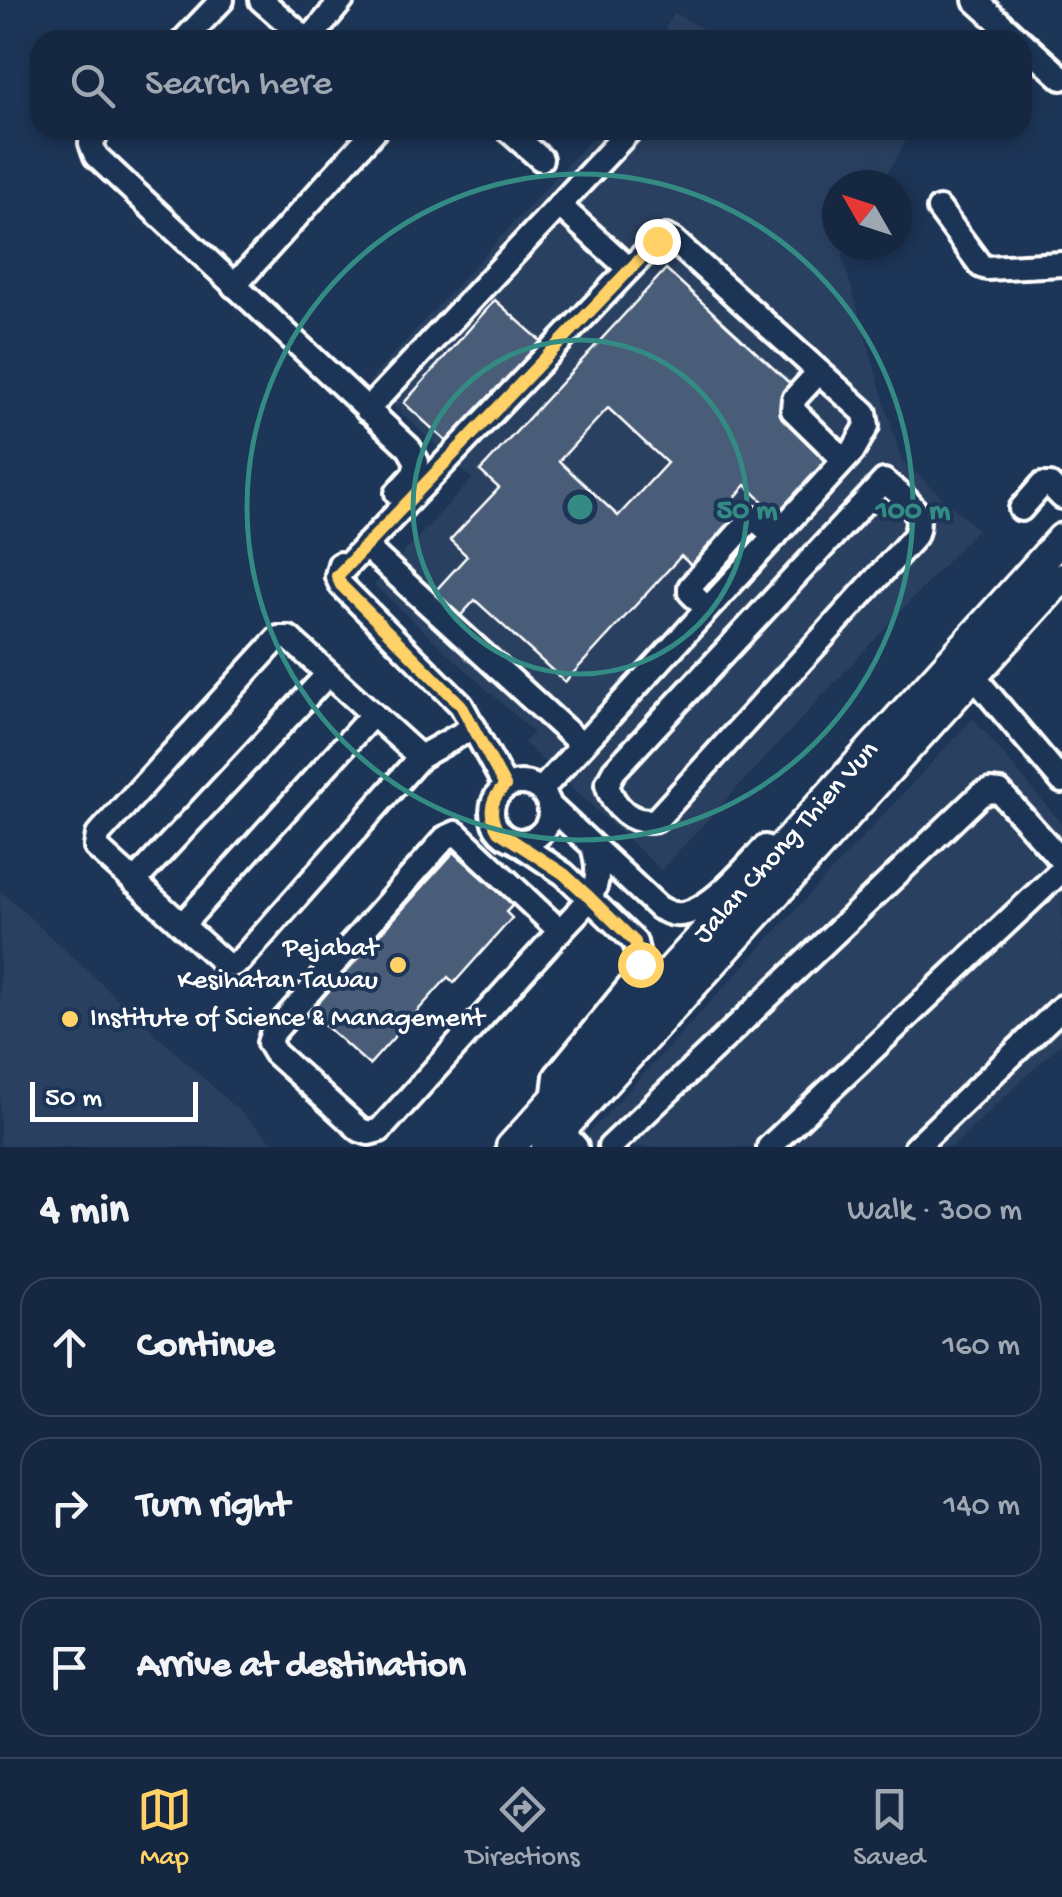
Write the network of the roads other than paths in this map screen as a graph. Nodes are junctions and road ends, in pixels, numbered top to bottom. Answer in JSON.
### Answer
{"nodes":[{"id":1,"x":222,"y":0,"type":"edge"},
{"id":2,"x":261,"y":0,"type":"edge"},
{"id":3,"x":342,"y":0,"type":"edge"},
{"id":4,"x":975,"y":0,"type":"edge"},
{"id":5,"x":194,"y":30,"type":"edge"},
{"id":6,"x":296,"y":30,"type":"edge"},
{"id":7,"x":316,"y":30,"type":"edge"},
{"id":8,"x":1009,"y":30,"type":"edge"},
{"id":9,"x":1032,"y":51,"type":"edge"},
{"id":10,"x":1062,"y":78,"type":"edge"},
{"id":11,"x":94,"y":140,"type":"edge"},
{"id":12,"x":366,"y":140,"type":"edge"},
{"id":13,"x":519,"y":140,"type":"edge"},
{"id":14,"x":621,"y":140,"type":"edge"},
{"id":15,"x":541,"y":159,"type":"dead end"},
{"id":16,"x":559,"y":205,"type":"junction"},
{"id":17,"x":938,"y":209,"type":"dead end"},
{"id":18,"x":1062,"y":264,"type":"edge"},
{"id":19,"x":629,"y":269,"type":"junction"},
{"id":20,"x":234,"y":286,"type":"junction"},
{"id":21,"x":819,"y":372,"type":"junction"},
{"id":22,"x":367,"y":410,"type":"junction"},
{"id":23,"x":848,"y":456,"type":"junction"},
{"id":24,"x":884,"y":481,"type":"junction"},
{"id":25,"x":1062,"y":497,"type":"edge"},
{"id":26,"x":1021,"y":509,"type":"dead end"},
{"id":27,"x":1062,"y":538,"type":"edge"},
{"id":28,"x":365,"y":546,"type":"junction"},
{"id":29,"x":337,"y":576,"type":"junction"},
{"id":30,"x":1062,"y":578,"type":"edge"},
{"id":31,"x":328,"y":674,"type":"junction"},
{"id":32,"x":975,"y":678,"type":"junction"},
{"id":33,"x":373,"y":714,"type":"junction"},
{"id":34,"x":474,"y":727,"type":"junction"},
{"id":35,"x":582,"y":745,"type":"junction"},
{"id":36,"x":420,"y":757,"type":"junction"},
{"id":37,"x":864,"y":757,"type":"junction"},
{"id":38,"x":1062,"y":781,"type":"edge"},
{"id":39,"x":505,"y":786,"type":"junction"},
{"id":40,"x":546,"y":798,"type":"junction"},
{"id":41,"x":516,"y":841,"type":"junction"},
{"id":42,"x":593,"y":847,"type":"junction"},
{"id":43,"x":1062,"y":861,"type":"edge"},
{"id":44,"x":1062,"y":870,"type":"edge"},
{"id":45,"x":134,"y":882,"type":"junction"},
{"id":46,"x":590,"y":898,"type":"junction"},
{"id":47,"x":182,"y":925,"type":"junction"},
{"id":48,"x":560,"y":930,"type":"junction"},
{"id":49,"x":1062,"y":1007,"type":"edge"},
{"id":50,"x":553,"y":1102,"type":"junction"},
{"id":51,"x":561,"y":1141,"type":"edge"},
{"id":52,"x":511,"y":1147,"type":"edge"},
{"id":53,"x":610,"y":1147,"type":"edge"},
{"id":54,"x":769,"y":1147,"type":"edge"},
{"id":55,"x":916,"y":1147,"type":"edge"}],
"edges":[{"from":1,"to":5,"type":"street"},
{"from":2,"to":6,"type":"street"},
{"from":3,"to":7,"type":"street"},
{"from":4,"to":8,"type":"street"},
{"from":9,"to":10,"type":"street"},
{"from":11,"to":20,"type":"street"},
{"from":12,"to":20,"type":"street"},
{"from":13,"to":15,"type":"street"},
{"from":14,"to":16,"type":"street"},
{"from":16,"to":19,"type":"street"},
{"from":16,"to":22,"type":"street"},
{"from":17,"to":18,"type":"street"},
{"from":19,"to":21,"type":"street"},
{"from":19,"to":28,"type":"street"},
{"from":20,"to":22,"type":"street"},
{"from":21,"to":23,"type":"street"},
{"from":21,"to":23,"type":"street"},
{"from":22,"to":29,"type":"street"},
{"from":23,"to":24,"type":"street"},
{"from":23,"to":35,"type":"street"},
{"from":24,"to":24,"type":"street"},
{"from":25,"to":26,"type":"street"},
{"from":27,"to":37,"type":"main road","name":"Jalan Chong Thien Vun"},
{"from":28,"to":29,"type":"street"},
{"from":28,"to":35,"type":"street"},
{"from":29,"to":34,"type":"street"},
{"from":30,"to":32,"type":"main road","name":"Jalan Chong Thien Vun"},
{"from":31,"to":33,"type":"street"},
{"from":31,"to":45,"type":"street"},
{"from":31,"to":45,"type":"street"},
{"from":32,"to":38,"type":"street"},
{"from":32,"to":51,"type":"main road","name":"Jalan Chong Thien Vun"},
{"from":33,"to":36,"type":"street"},
{"from":33,"to":47,"type":"street"},
{"from":34,"to":36,"type":"street"},
{"from":34,"to":39,"type":"street"},
{"from":35,"to":40,"type":"street"},
{"from":36,"to":47,"type":"street"},
{"from":37,"to":42,"type":"street"},
{"from":37,"to":50,"type":"main road","name":"Jalan Chong Thien Vun"},
{"from":39,"to":40,"type":"street"},
{"from":39,"to":41,"type":"street"},
{"from":40,"to":41,"type":"street"},
{"from":40,"to":42,"type":"street"},
{"from":41,"to":46,"type":"street"},
{"from":42,"to":46,"type":"street"},
{"from":43,"to":53,"type":"street"},
{"from":44,"to":54,"type":"street"},
{"from":45,"to":47,"type":"street"},
{"from":46,"to":48,"type":"street"},
{"from":46,"to":50,"type":"street"},
{"from":48,"to":48,"type":"street"},
{"from":49,"to":55,"type":"street"},
{"from":50,"to":52,"type":"main road","name":"Jalan Chong Thien Vun"}]}
